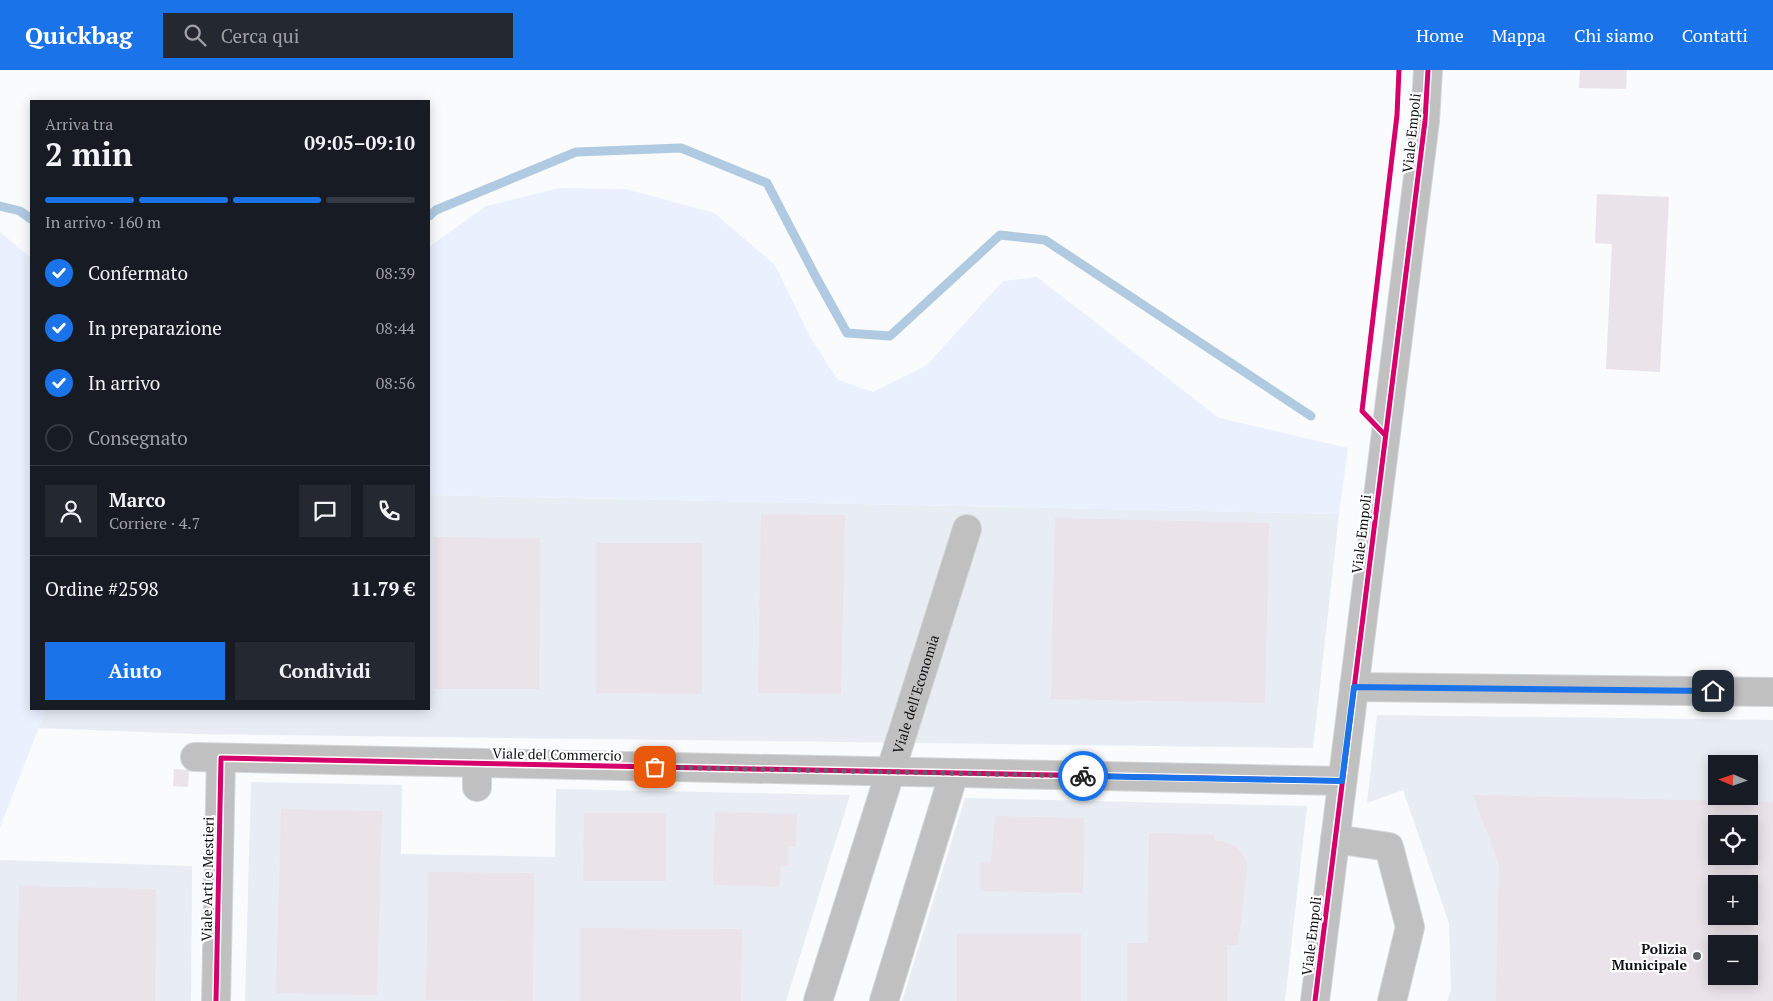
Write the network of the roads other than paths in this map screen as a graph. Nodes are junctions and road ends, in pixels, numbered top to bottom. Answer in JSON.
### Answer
{"nodes":[{"id":1,"x":1428,"y":70,"type":"edge"},
{"id":2,"x":967,"y":528,"type":"dead end"},
{"id":3,"x":1354,"y":687,"type":"junction"},
{"id":4,"x":1773,"y":692,"type":"edge"},
{"id":5,"x":208,"y":758,"type":"joint"},
{"id":6,"x":892,"y":772,"type":"junction"},
{"id":7,"x":954,"y":773,"type":"junction"},
{"id":8,"x":1342,"y":781,"type":"junction"},
{"id":9,"x":1335,"y":839,"type":"junction"},
{"id":10,"x":216,"y":1001,"type":"edge"},
{"id":11,"x":818,"y":1001,"type":"edge"},
{"id":12,"x":884,"y":1001,"type":"edge"},
{"id":13,"x":1314,"y":1001,"type":"edge"},
{"id":14,"x":1392,"y":1001,"type":"edge"}],
"edges":[{"from":1,"to":3,"type":"street","name":"Viale Empoli"},
{"from":2,"to":6,"type":"street","name":"Viale dell'Economia"},
{"from":3,"to":4,"type":"street"},
{"from":3,"to":8,"type":"street","name":"Viale Empoli"},
{"from":5,"to":6,"type":"street","name":"Viale del Commercio"},
{"from":5,"to":10,"type":"street","name":"Viale Arti e Mestieri"},
{"from":6,"to":7,"type":"street","name":"Viale del Commercio"},
{"from":6,"to":11,"type":"street","name":"Viale dell'Economia"},
{"from":7,"to":8,"type":"street","name":"Viale del Commercio"},
{"from":7,"to":12,"type":"street"},
{"from":8,"to":9,"type":"street","name":"Viale Empoli"},
{"from":9,"to":13,"type":"street","name":"Viale Empoli"},
{"from":9,"to":14,"type":"street"}]}
